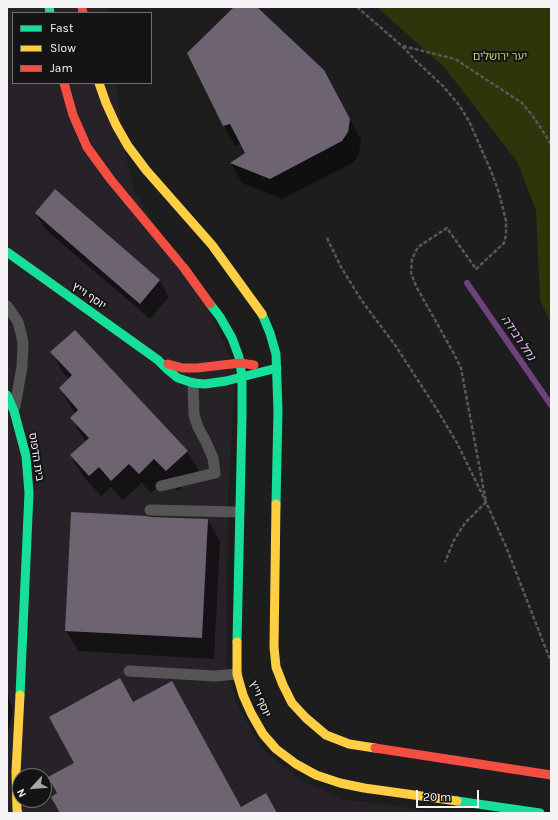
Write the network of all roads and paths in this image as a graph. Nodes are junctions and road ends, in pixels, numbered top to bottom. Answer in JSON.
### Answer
{"nodes":[{"id":1,"x":357,"y":7,"type":"edge"},
{"id":2,"x":402,"y":46,"type":"junction"},
{"id":3,"x":64,"y":84,"type":"edge"},
{"id":4,"x":99,"y":84,"type":"edge"},
{"id":5,"x":551,"y":145,"type":"edge"},
{"id":6,"x":327,"y":238,"type":"dead end"},
{"id":7,"x":7,"y":252,"type":"edge"},
{"id":8,"x":7,"y":306,"type":"edge"},
{"id":9,"x":158,"y":360,"type":"junction"},
{"id":10,"x":240,"y":363,"type":"junction"},
{"id":11,"x":277,"y":368,"type":"junction"},
{"id":12,"x":242,"y":377,"type":"junction"},
{"id":13,"x":193,"y":383,"type":"junction"},
{"id":14,"x":7,"y":395,"type":"edge"},
{"id":15,"x":14,"y":411,"type":"junction"},
{"id":16,"x":161,"y":486,"type":"dead end"},
{"id":17,"x":486,"y":502,"type":"junction"},
{"id":18,"x":150,"y":510,"type":"dead end"},
{"id":19,"x":239,"y":512,"type":"junction"},
{"id":20,"x":445,"y":562,"type":"dead end"},
{"id":21,"x":551,"y":662,"type":"edge"},
{"id":22,"x":129,"y":671,"type":"dead end"},
{"id":23,"x":237,"y":674,"type":"junction"},
{"id":24,"x":551,"y":767,"type":"edge"},
{"id":25,"x":538,"y":773,"type":"junction"},
{"id":26,"x":551,"y":775,"type":"edge"},
{"id":27,"x":18,"y":813,"type":"edge"},
{"id":28,"x":540,"y":813,"type":"edge"}],
"edges":[{"from":1,"to":2,"type":"path"},
{"from":2,"to":5,"type":"path"},
{"from":2,"to":17,"type":"path"},
{"from":3,"to":10,"type":"main road"},
{"from":4,"to":11,"type":"main road"},
{"from":6,"to":17,"type":"path"},
{"from":7,"to":9,"type":"main road","name":"יוסף וייץ"},
{"from":8,"to":15,"type":"lane"},
{"from":9,"to":10,"type":"main road","name":"יוסף וייץ"},
{"from":9,"to":13,"type":"main road","name":"יוסף וייץ"},
{"from":10,"to":11,"type":"main road","name":"יוסף וייץ"},
{"from":10,"to":12,"type":"main road","name":"יוסף וייץ"},
{"from":11,"to":12,"type":"main road","name":"יוסף וייץ"},
{"from":11,"to":25,"type":"main road"},
{"from":12,"to":13,"type":"main road","name":"יוסף וייץ"},
{"from":12,"to":19,"type":"main road","name":"יוסף וייץ"},
{"from":13,"to":16,"type":"lane"},
{"from":14,"to":15,"type":"main road","name":"בית הדפוס"},
{"from":15,"to":27,"type":"main road","name":"בית הדפוס"},
{"from":17,"to":20,"type":"path"},
{"from":17,"to":21,"type":"path"},
{"from":18,"to":19,"type":"lane"},
{"from":19,"to":23,"type":"main road","name":"יוסף וייץ"},
{"from":22,"to":23,"type":"lane"},
{"from":23,"to":28,"type":"main road","name":"יוסף וייץ"},
{"from":24,"to":25,"type":"lane"},
{"from":25,"to":26,"type":"main road"}]}
